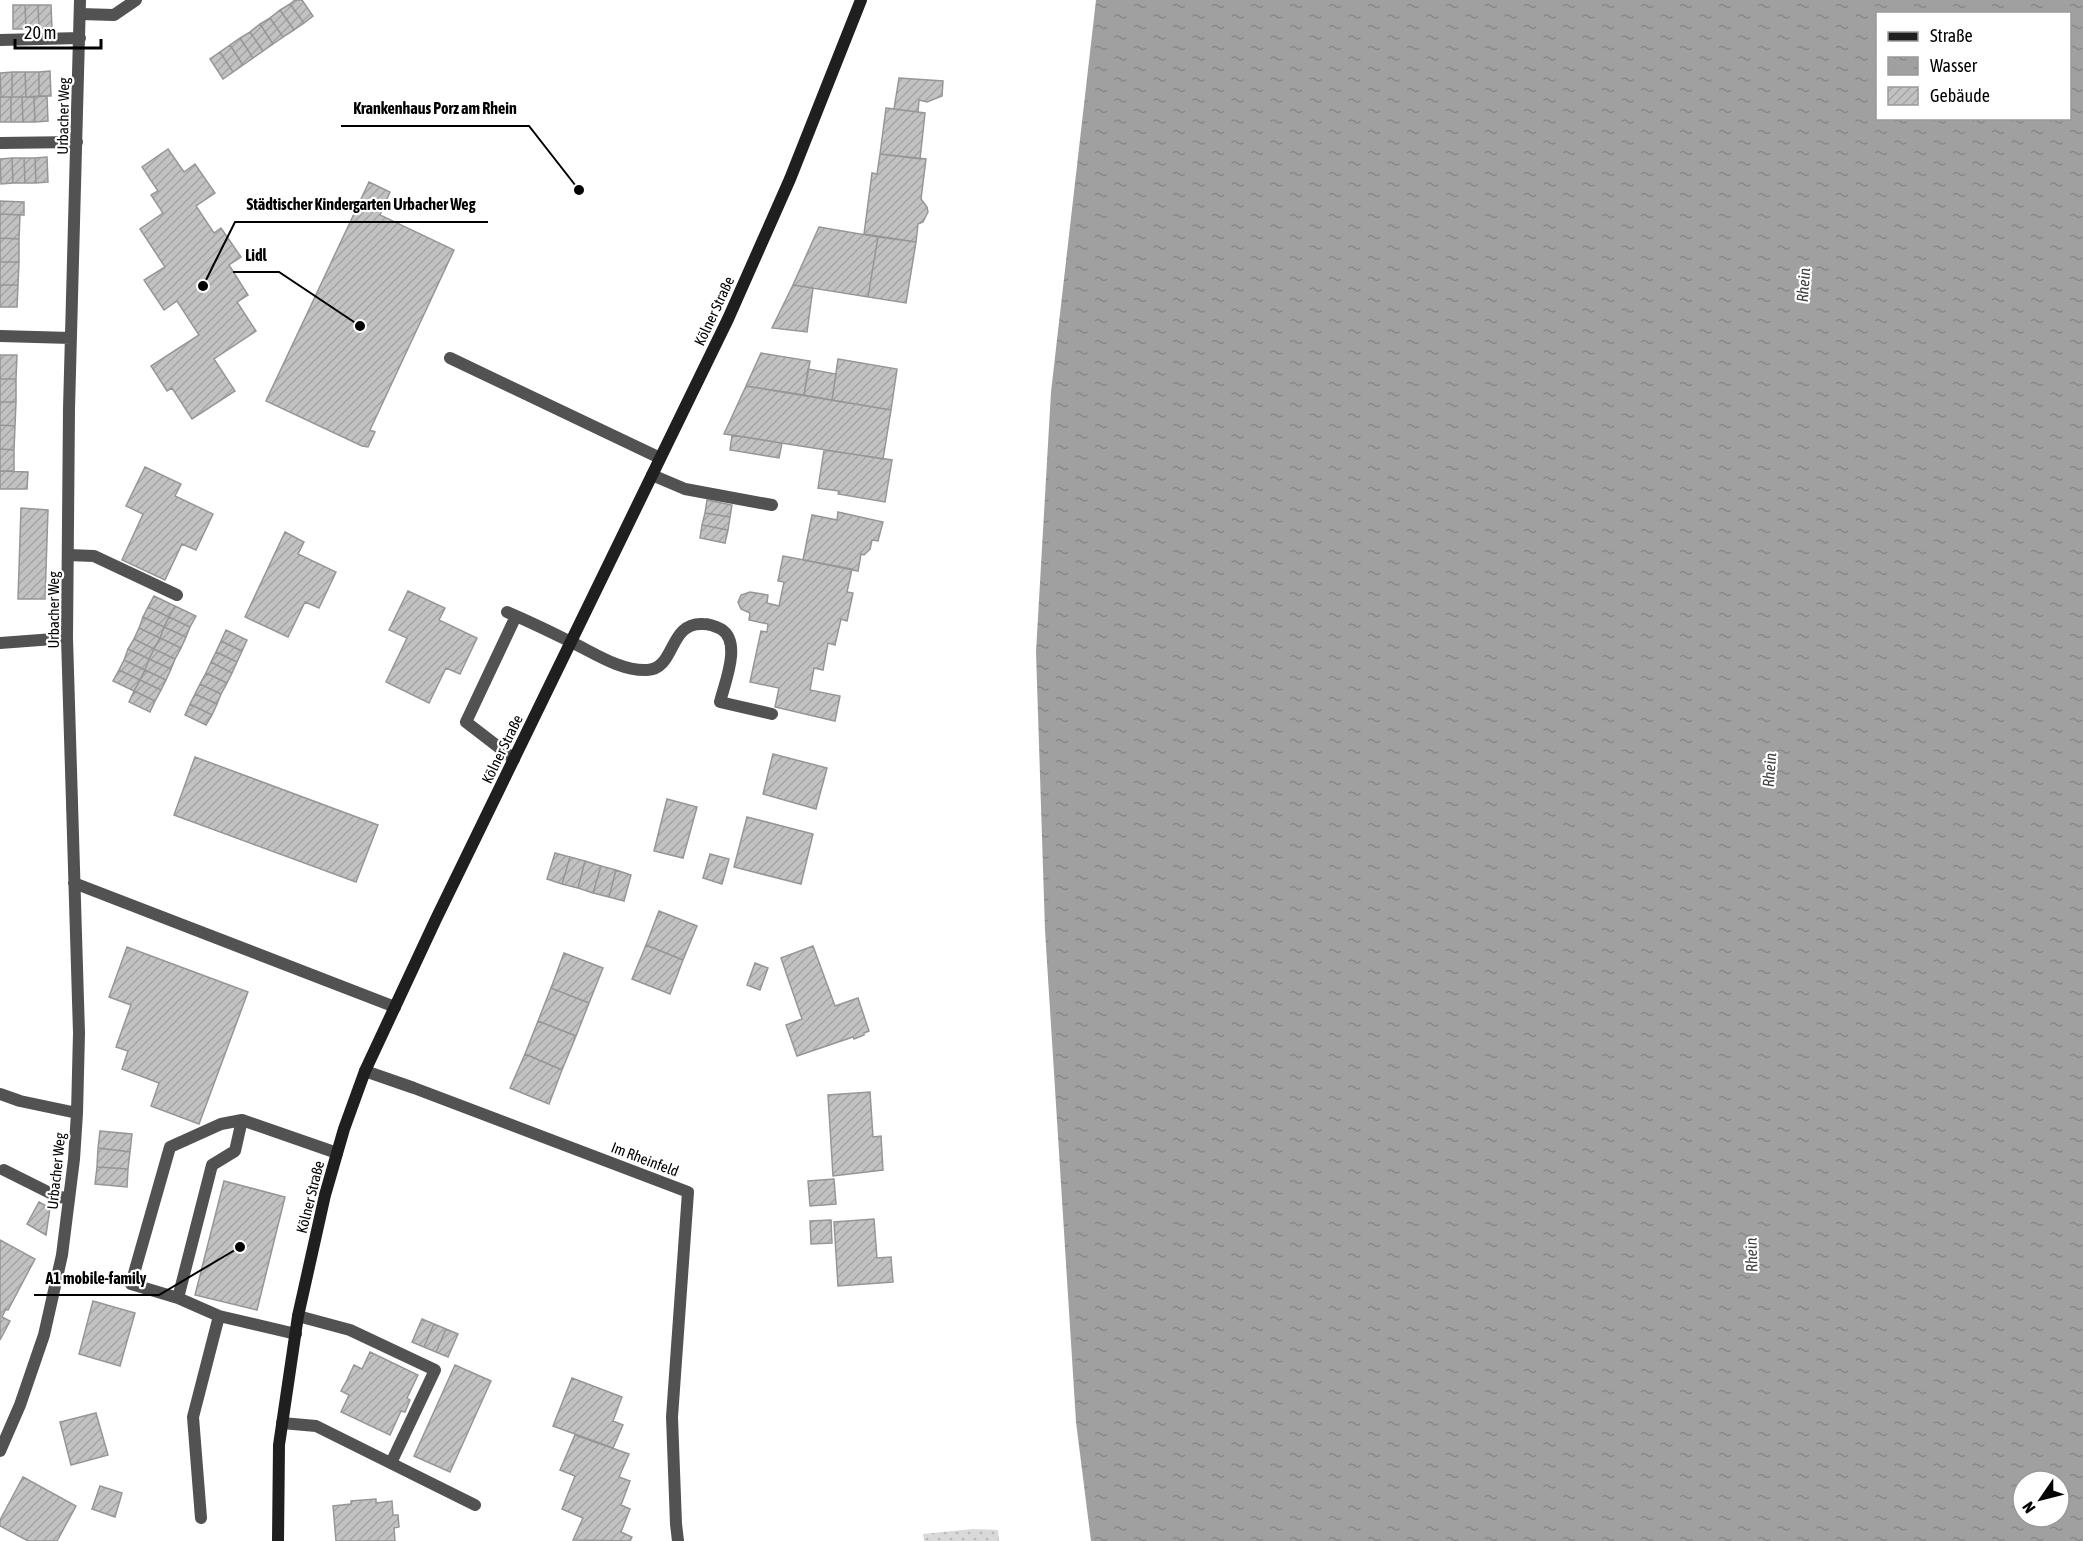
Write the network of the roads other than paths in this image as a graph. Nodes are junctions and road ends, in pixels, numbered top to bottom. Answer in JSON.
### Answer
{"nodes":[{"id":1,"x":80,"y":0,"type":"edge"},
{"id":2,"x":136,"y":0,"type":"edge"},
{"id":3,"x":861,"y":0,"type":"edge"},
{"id":4,"x":80,"y":14,"type":"junction"},
{"id":5,"x":80,"y":39,"type":"junction"},
{"id":6,"x":0,"y":40,"type":"edge"},
{"id":7,"x":77,"y":142,"type":"junction"},
{"id":8,"x":0,"y":143,"type":"edge"},
{"id":9,"x":0,"y":336,"type":"edge"},
{"id":10,"x":71,"y":338,"type":"junction"},
{"id":11,"x":450,"y":358,"type":"dead end"},
{"id":12,"x":660,"y":458,"type":"junction"},
{"id":13,"x":652,"y":475,"type":"junction"},
{"id":14,"x":772,"y":505,"type":"dead end"},
{"id":15,"x":68,"y":555,"type":"junction"},
{"id":16,"x":177,"y":595,"type":"dead end"},
{"id":17,"x":68,"y":638,"type":"junction"},
{"id":18,"x":571,"y":642,"type":"junction"},
{"id":19,"x":0,"y":643,"type":"edge"},
{"id":20,"x":772,"y":714,"type":"dead end"},
{"id":21,"x":514,"y":759,"type":"junction"},
{"id":22,"x":74,"y":883,"type":"junction"},
{"id":23,"x":395,"y":1006,"type":"junction"},
{"id":24,"x":365,"y":1071,"type":"junction"},
{"id":25,"x":0,"y":1094,"type":"edge"},
{"id":26,"x":77,"y":1113,"type":"junction"},
{"id":27,"x":242,"y":1120,"type":"junction"},
{"id":28,"x":337,"y":1153,"type":"junction"},
{"id":29,"x":4,"y":1170,"type":"dead end"},
{"id":30,"x":69,"y":1198,"type":"junction"},
{"id":31,"x":178,"y":1298,"type":"junction"},
{"id":32,"x":219,"y":1316,"type":"junction"},
{"id":33,"x":298,"y":1316,"type":"junction"},
{"id":34,"x":296,"y":1334,"type":"junction"},
{"id":35,"x":282,"y":1422,"type":"junction"},
{"id":36,"x":0,"y":1451,"type":"edge"},
{"id":37,"x":392,"y":1463,"type":"junction"},
{"id":38,"x":475,"y":1504,"type":"dead end"},
{"id":39,"x":201,"y":1518,"type":"dead end"},
{"id":40,"x":279,"y":1541,"type":"edge"},
{"id":41,"x":678,"y":1541,"type":"edge"}],
"edges":[{"from":1,"to":4,"type":"street","name":"Urbacher Weg"},
{"from":2,"to":4,"type":"street"},
{"from":3,"to":12,"type":"main road","name":"Kölner Straße"},
{"from":4,"to":5,"type":"street","name":"Urbacher Weg"},
{"from":5,"to":6,"type":"street"},
{"from":5,"to":7,"type":"street","name":"Urbacher Weg"},
{"from":7,"to":8,"type":"street"},
{"from":7,"to":10,"type":"street","name":"Urbacher Weg"},
{"from":9,"to":10,"type":"street"},
{"from":10,"to":15,"type":"street","name":"Urbacher Weg"},
{"from":11,"to":12,"type":"street"},
{"from":12,"to":13,"type":"main road","name":"Kölner Straße"},
{"from":13,"to":14,"type":"street"},
{"from":13,"to":18,"type":"main road","name":"Kölner Straße"},
{"from":15,"to":16,"type":"street"},
{"from":15,"to":17,"type":"street","name":"Urbacher Weg"},
{"from":17,"to":19,"type":"street"},
{"from":17,"to":22,"type":"street","name":"Urbacher Weg"},
{"from":18,"to":20,"type":"street"},
{"from":18,"to":21,"type":"main road","name":"Kölner Straße"},
{"from":18,"to":21,"type":"street"},
{"from":21,"to":23,"type":"main road","name":"Kölner Straße"},
{"from":22,"to":23,"type":"street"},
{"from":22,"to":26,"type":"street","name":"Urbacher Weg"},
{"from":23,"to":24,"type":"main road","name":"Kölner Straße"},
{"from":24,"to":28,"type":"main road","name":"Kölner Straße"},
{"from":24,"to":41,"type":"street","name":"Im Rheinfeld"},
{"from":25,"to":26,"type":"street"},
{"from":26,"to":30,"type":"street","name":"Urbacher Weg"},
{"from":27,"to":28,"type":"street"},
{"from":27,"to":31,"type":"street"},
{"from":27,"to":31,"type":"street"},
{"from":28,"to":33,"type":"main road","name":"Kölner Straße"},
{"from":29,"to":30,"type":"street"},
{"from":30,"to":36,"type":"street","name":"Urbacher Weg"},
{"from":31,"to":32,"type":"street"},
{"from":32,"to":34,"type":"street"},
{"from":32,"to":39,"type":"street"},
{"from":33,"to":34,"type":"main road","name":"Kölner Straße"},
{"from":33,"to":37,"type":"street"},
{"from":34,"to":35,"type":"main road","name":"Kölner Straße"},
{"from":35,"to":37,"type":"street"},
{"from":35,"to":40,"type":"main road","name":"Kölner Straße"},
{"from":37,"to":38,"type":"street"}]}
